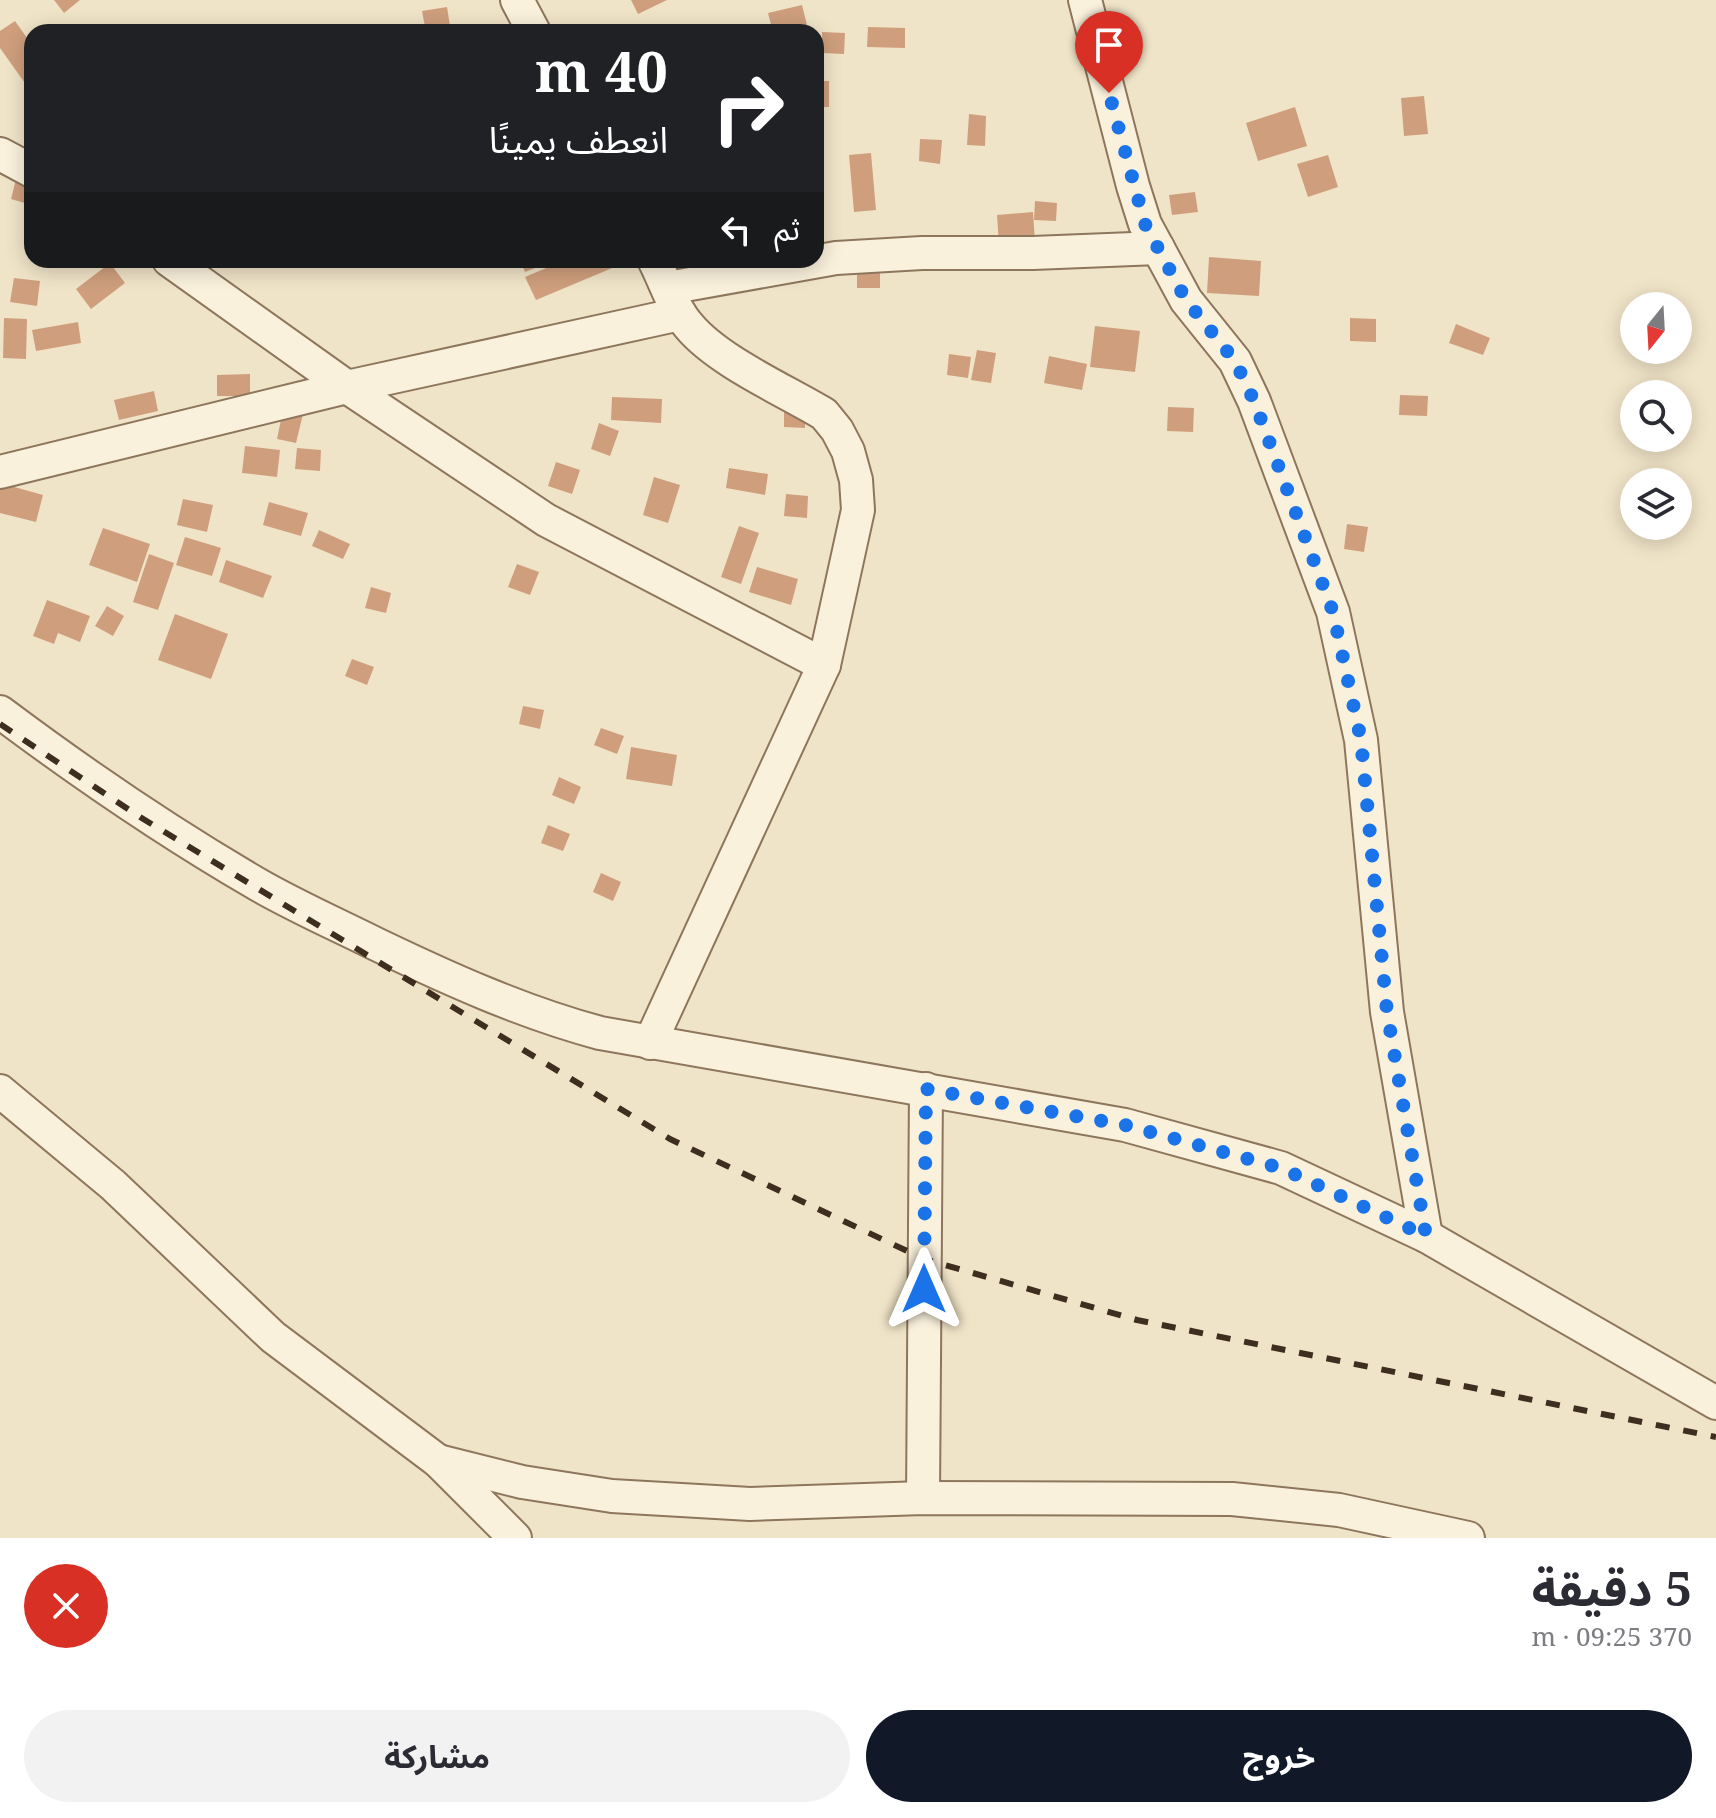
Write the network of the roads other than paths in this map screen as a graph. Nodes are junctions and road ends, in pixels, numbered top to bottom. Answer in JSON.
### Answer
{"nodes":[{"id":1,"x":517,"y":0,"type":"edge"},
{"id":2,"x":1085,"y":0,"type":"edge"},
{"id":3,"x":530,"y":24,"type":"edge"},
{"id":4,"x":0,"y":154,"type":"edge"},
{"id":5,"x":24,"y":167,"type":"edge"},
{"id":6,"x":1158,"y":248,"type":"junction"},
{"id":7,"x":824,"y":261,"type":"edge"},
{"id":8,"x":180,"y":268,"type":"edge"},
{"id":9,"x":783,"y":268,"type":"edge"},
{"id":10,"x":667,"y":287,"type":"edge"},
{"id":11,"x":347,"y":387,"type":"junction"},
{"id":12,"x":0,"y":472,"type":"edge"},
{"id":13,"x":824,"y":665,"type":"junction"},
{"id":14,"x":0,"y":712,"type":"edge"},
{"id":15,"x":650,"y":1043,"type":"junction"},
{"id":16,"x":926,"y":1089,"type":"junction"},
{"id":17,"x":0,"y":1091,"type":"edge"},
{"id":18,"x":1426,"y":1236,"type":"junction"},
{"id":19,"x":1716,"y":1403,"type":"edge"},
{"id":20,"x":438,"y":1461,"type":"junction"},
{"id":21,"x":923,"y":1498,"type":"junction"},
{"id":22,"x":515,"y":1538,"type":"edge"},
{"id":23,"x":1466,"y":1538,"type":"edge"}],
"edges":[{"from":1,"to":3,"type":"street"},
{"from":2,"to":6,"type":"street"},
{"from":4,"to":5,"type":"street"},
{"from":6,"to":7,"type":"street"},
{"from":6,"to":18,"type":"street"},
{"from":8,"to":11,"type":"street"},
{"from":9,"to":10,"type":"street"},
{"from":10,"to":11,"type":"street"},
{"from":10,"to":13,"type":"street"},
{"from":11,"to":12,"type":"street"},
{"from":11,"to":13,"type":"street"},
{"from":13,"to":15,"type":"street"},
{"from":14,"to":15,"type":"street"},
{"from":15,"to":16,"type":"street"},
{"from":16,"to":18,"type":"street"},
{"from":16,"to":21,"type":"street"},
{"from":17,"to":20,"type":"street"},
{"from":18,"to":19,"type":"street"},
{"from":20,"to":21,"type":"street"},
{"from":20,"to":22,"type":"street"},
{"from":21,"to":23,"type":"street"}]}
